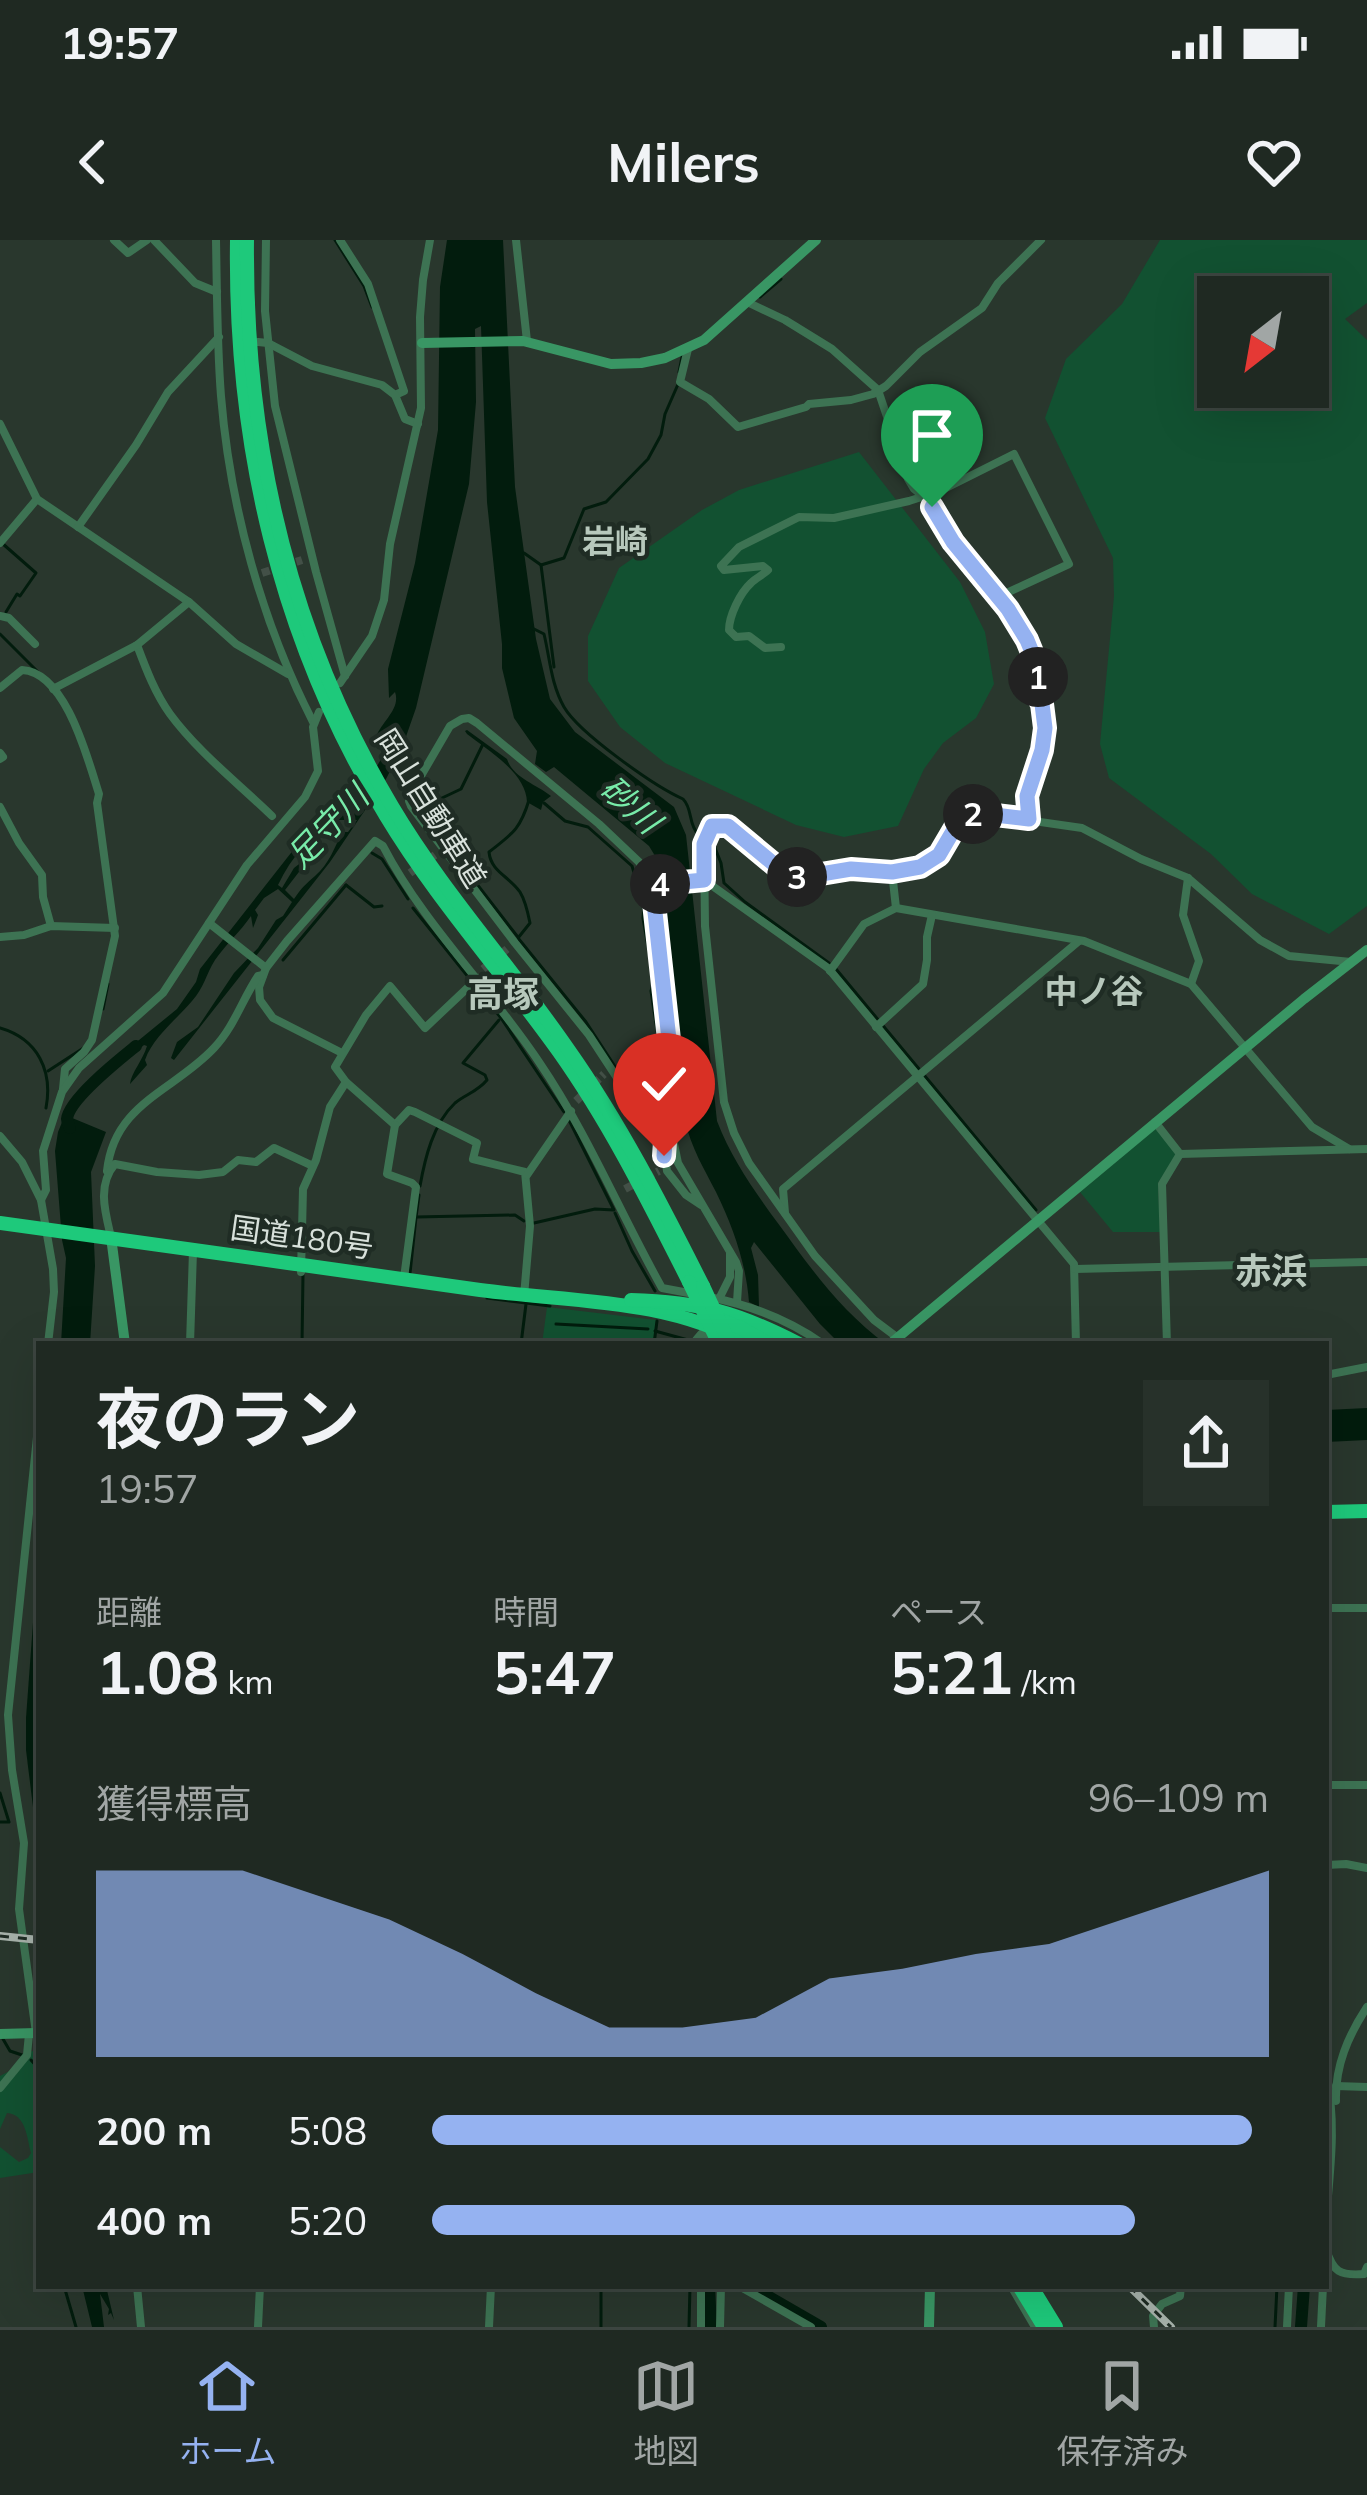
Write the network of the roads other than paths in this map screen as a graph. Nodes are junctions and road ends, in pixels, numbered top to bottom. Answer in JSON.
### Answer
{"nodes":[{"id":1,"x":114,"y":240,"type":"edge"},
{"id":2,"x":150,"y":240,"type":"edge"},
{"id":3,"x":216,"y":240,"type":"edge"},
{"id":4,"x":237,"y":240,"type":"edge"},
{"id":5,"x":247,"y":240,"type":"edge"},
{"id":6,"x":266,"y":240,"type":"edge"},
{"id":7,"x":340,"y":240,"type":"edge"},
{"id":8,"x":430,"y":240,"type":"edge"},
{"id":9,"x":516,"y":240,"type":"edge"},
{"id":10,"x":816,"y":240,"type":"edge"},
{"id":11,"x":1041,"y":240,"type":"edge"},
{"id":12,"x":217,"y":292,"type":"junction"},
{"id":13,"x":747,"y":302,"type":"junction"},
{"id":14,"x":222,"y":341,"type":"junction"},
{"id":15,"x":525,"y":341,"type":"junction"},
{"id":16,"x":263,"y":342,"type":"junction"},
{"id":17,"x":425,"y":343,"type":"junction"},
{"id":18,"x":688,"y":350,"type":"junction"},
{"id":19,"x":878,"y":391,"type":"junction"},
{"id":20,"x":395,"y":395,"type":"junction"},
{"id":21,"x":0,"y":424,"type":"edge"},
{"id":22,"x":418,"y":424,"type":"junction"},
{"id":23,"x":925,"y":497,"type":"junction"},
{"id":24,"x":37,"y":500,"type":"junction"},
{"id":25,"x":78,"y":526,"type":"junction"},
{"id":26,"x":0,"y":543,"type":"edge"},
{"id":27,"x":998,"y":597,"type":"junction"},
{"id":28,"x":189,"y":602,"type":"junction"},
{"id":29,"x":0,"y":616,"type":"edge"},
{"id":30,"x":35,"y":644,"type":"dead end"},
{"id":31,"x":136,"y":645,"type":"junction"},
{"id":32,"x":781,"y":647,"type":"dead end"},
{"id":33,"x":290,"y":675,"type":"junction"},
{"id":34,"x":0,"y":688,"type":"edge"},
{"id":35,"x":55,"y":688,"type":"junction"},
{"id":36,"x":319,"y":712,"type":"dead end"},
{"id":37,"x":314,"y":723,"type":"junction"},
{"id":38,"x":344,"y":729,"type":"junction"},
{"id":39,"x":0,"y":807,"type":"edge"},
{"id":40,"x":272,"y":816,"type":"dead end"},
{"id":41,"x":1029,"y":819,"type":"junction"},
{"id":42,"x":892,"y":872,"type":"junction"},
{"id":43,"x":1188,"y":878,"type":"junction"},
{"id":44,"x":702,"y":881,"type":"junction"},
{"id":45,"x":654,"y":885,"type":"junction"},
{"id":46,"x":896,"y":908,"type":"junction"},
{"id":47,"x":932,"y":915,"type":"junction"},
{"id":48,"x":211,"y":925,"type":"junction"},
{"id":49,"x":51,"y":926,"type":"junction"},
{"id":50,"x":115,"y":928,"type":"junction"},
{"id":51,"x":0,"y":937,"type":"edge"},
{"id":52,"x":1081,"y":940,"type":"junction"},
{"id":53,"x":1367,"y":950,"type":"edge"},
{"id":54,"x":1351,"y":962,"type":"junction"},
{"id":55,"x":264,"y":969,"type":"junction"},
{"id":56,"x":830,"y":970,"type":"junction"},
{"id":57,"x":476,"y":977,"type":"junction"},
{"id":58,"x":1192,"y":984,"type":"junction"},
{"id":59,"x":879,"y":1024,"type":"junction"},
{"id":60,"x":1244,"y":1048,"type":"junction"},
{"id":61,"x":342,"y":1053,"type":"junction"},
{"id":62,"x":918,"y":1076,"type":"junction"},
{"id":63,"x":346,"y":1082,"type":"junction"},
{"id":64,"x":63,"y":1090,"type":"junction"},
{"id":65,"x":570,"y":1110,"type":"junction"},
{"id":66,"x":674,"y":1115,"type":"junction"},
{"id":67,"x":1155,"y":1122,"type":"junction"},
{"id":68,"x":395,"y":1125,"type":"junction"},
{"id":69,"x":2,"y":1141,"type":"edge"},
{"id":70,"x":1349,"y":1149,"type":"junction"},
{"id":71,"x":1367,"y":1149,"type":"edge"},
{"id":72,"x":1180,"y":1154,"type":"junction"},
{"id":73,"x":663,"y":1165,"type":"junction"},
{"id":74,"x":313,"y":1166,"type":"junction"},
{"id":75,"x":108,"y":1172,"type":"junction"},
{"id":76,"x":527,"y":1175,"type":"junction"},
{"id":77,"x":41,"y":1200,"type":"junction"},
{"id":78,"x":701,"y":1205,"type":"junction"},
{"id":79,"x":785,"y":1215,"type":"junction"},
{"id":80,"x":1037,"y":1220,"type":"junction"},
{"id":81,"x":0,"y":1223,"type":"edge"},
{"id":82,"x":51,"y":1229,"type":"junction"},
{"id":83,"x":108,"y":1237,"type":"junction"},
{"id":84,"x":193,"y":1250,"type":"junction"},
{"id":85,"x":730,"y":1250,"type":"junction"},
{"id":86,"x":1367,"y":1262,"type":"edge"},
{"id":87,"x":1164,"y":1267,"type":"junction"},
{"id":88,"x":301,"y":1269,"type":"junction"},
{"id":89,"x":1074,"y":1269,"type":"junction"},
{"id":90,"x":403,"y":1279,"type":"junction"},
{"id":91,"x":696,"y":1284,"type":"junction"},
{"id":92,"x":524,"y":1296,"type":"junction"},
{"id":93,"x":720,"y":1297,"type":"dead end"},
{"id":94,"x":596,"y":1302,"type":"junction"},
{"id":95,"x":749,"y":1327,"type":"edge"},
{"id":96,"x":700,"y":1334,"type":"edge"},
{"id":97,"x":48,"y":1341,"type":"edge"},
{"id":98,"x":125,"y":1341,"type":"edge"},
{"id":99,"x":190,"y":1341,"type":"edge"},
{"id":100,"x":713,"y":1341,"type":"edge"},
{"id":101,"x":790,"y":1341,"type":"edge"},
{"id":102,"x":819,"y":1341,"type":"edge"},
{"id":103,"x":898,"y":1341,"type":"edge"},
{"id":104,"x":1076,"y":1341,"type":"edge"},
{"id":105,"x":1166,"y":1341,"type":"edge"},
{"id":106,"x":1367,"y":1367,"type":"edge"},
{"id":107,"x":1329,"y":1374,"type":"edge"},
{"id":108,"x":36,"y":1447,"type":"edge"},
{"id":109,"x":1367,"y":1511,"type":"edge"},
{"id":110,"x":1329,"y":1512,"type":"edge"},
{"id":111,"x":1367,"y":1521,"type":"edge"},
{"id":112,"x":1329,"y":1522,"type":"edge"},
{"id":113,"x":1329,"y":1608,"type":"edge"},
{"id":114,"x":1367,"y":1609,"type":"edge"},
{"id":115,"x":1329,"y":1785,"type":"edge"},
{"id":116,"x":1367,"y":1785,"type":"edge"},
{"id":117,"x":36,"y":1841,"type":"edge"},
{"id":118,"x":26,"y":1843,"type":"junction"},
{"id":119,"x":1329,"y":1865,"type":"edge"},
{"id":120,"x":1367,"y":1868,"type":"edge"},
{"id":121,"x":1367,"y":2007,"type":"edge"},
{"id":122,"x":0,"y":2034,"type":"edge"},
{"id":123,"x":33,"y":2034,"type":"edge"},
{"id":124,"x":1336,"y":2086,"type":"junction"},
{"id":125,"x":1367,"y":2087,"type":"edge"},
{"id":126,"x":0,"y":2088,"type":"edge"},
{"id":127,"x":1329,"y":2116,"type":"edge"},
{"id":128,"x":1331,"y":2124,"type":"junction"},
{"id":129,"x":1329,"y":2162,"type":"edge"},
{"id":130,"x":1329,"y":2258,"type":"edge"},
{"id":131,"x":1367,"y":2267,"type":"edge"},
{"id":132,"x":137,"y":2289,"type":"edge"},
{"id":133,"x":260,"y":2289,"type":"edge"},
{"id":134,"x":491,"y":2289,"type":"edge"},
{"id":135,"x":701,"y":2289,"type":"edge"},
{"id":136,"x":722,"y":2289,"type":"edge"},
{"id":137,"x":744,"y":2289,"type":"edge"},
{"id":138,"x":929,"y":2289,"type":"edge"},
{"id":139,"x":1016,"y":2289,"type":"edge"},
{"id":140,"x":1017,"y":2289,"type":"edge"},
{"id":141,"x":1037,"y":2289,"type":"edge"},
{"id":142,"x":1181,"y":2289,"type":"edge"},
{"id":143,"x":1289,"y":2289,"type":"edge"},
{"id":144,"x":1323,"y":2289,"type":"edge"},
{"id":145,"x":141,"y":2327,"type":"edge"},
{"id":146,"x":258,"y":2327,"type":"edge"},
{"id":147,"x":489,"y":2327,"type":"edge"},
{"id":148,"x":701,"y":2327,"type":"edge"},
{"id":149,"x":720,"y":2327,"type":"edge"},
{"id":150,"x":811,"y":2327,"type":"edge"},
{"id":151,"x":929,"y":2327,"type":"edge"},
{"id":152,"x":1035,"y":2327,"type":"edge"},
{"id":153,"x":1044,"y":2327,"type":"edge"},
{"id":154,"x":1059,"y":2327,"type":"edge"},
{"id":155,"x":1154,"y":2327,"type":"edge"},
{"id":156,"x":1287,"y":2327,"type":"edge"},
{"id":157,"x":1321,"y":2327,"type":"edge"}],
"edges":[{"from":1,"to":2,"type":"street"},
{"from":2,"to":12,"type":"street"},
{"from":3,"to":12,"type":"street"},
{"from":4,"to":38,"type":"highway","name":"岡山自動車道"},
{"from":5,"to":38,"type":"highway","name":"岡山自動車道"},
{"from":6,"to":16,"type":"street"},
{"from":7,"to":20,"type":"street"},
{"from":8,"to":17,"type":"street"},
{"from":9,"to":15,"type":"street"},
{"from":10,"to":13,"type":"street"},
{"from":11,"to":19,"type":"street"},
{"from":12,"to":14,"type":"street"},
{"from":13,"to":18,"type":"street"},
{"from":13,"to":19,"type":"street"},
{"from":14,"to":25,"type":"street"},
{"from":14,"to":33,"type":"street"},
{"from":15,"to":17,"type":"street"},
{"from":15,"to":18,"type":"street"},
{"from":16,"to":20,"type":"street"},
{"from":16,"to":22,"type":"street"},
{"from":17,"to":22,"type":"street"},
{"from":18,"to":19,"type":"street"},
{"from":19,"to":23,"type":"street"},
{"from":20,"to":22,"type":"street"},
{"from":21,"to":24,"type":"street"},
{"from":23,"to":27,"type":"street"},
{"from":23,"to":27,"type":"street"},
{"from":23,"to":32,"type":"street"},
{"from":24,"to":25,"type":"street"},
{"from":24,"to":26,"type":"street"},
{"from":25,"to":28,"type":"street"},
{"from":27,"to":41,"type":"street"},
{"from":28,"to":31,"type":"street"},
{"from":28,"to":33,"type":"street"},
{"from":29,"to":30,"type":"street"},
{"from":31,"to":35,"type":"street"},
{"from":31,"to":40,"type":"street"},
{"from":33,"to":37,"type":"street"},
{"from":34,"to":35,"type":"street"},
{"from":35,"to":50,"type":"street"},
{"from":36,"to":37,"type":"street"},
{"from":37,"to":48,"type":"street"},
{"from":38,"to":91,"type":"highway","name":"岡山自動車道"},
{"from":39,"to":49,"type":"street"},
{"from":41,"to":42,"type":"street"},
{"from":41,"to":43,"type":"street"},
{"from":42,"to":44,"type":"street"},
{"from":42,"to":46,"type":"street"},
{"from":43,"to":54,"type":"street"},
{"from":43,"to":58,"type":"street"},
{"from":44,"to":45,"type":"street"},
{"from":44,"to":56,"type":"street"},
{"from":44,"to":79,"type":"street"},
{"from":45,"to":66,"type":"street"},
{"from":45,"to":73,"type":"street"},
{"from":46,"to":47,"type":"street"},
{"from":46,"to":56,"type":"street"},
{"from":47,"to":52,"type":"street"},
{"from":47,"to":59,"type":"street"},
{"from":48,"to":55,"type":"street"},
{"from":48,"to":64,"type":"street"},
{"from":49,"to":50,"type":"street"},
{"from":49,"to":51,"type":"street"},
{"from":50,"to":64,"type":"street"},
{"from":52,"to":58,"type":"street"},
{"from":52,"to":62,"type":"street"},
{"from":53,"to":54,"type":"street"},
{"from":54,"to":60,"type":"street"},
{"from":55,"to":57,"type":"street"},
{"from":55,"to":61,"type":"street"},
{"from":55,"to":75,"type":"street"},
{"from":56,"to":59,"type":"street"},
{"from":57,"to":61,"type":"street"},
{"from":57,"to":65,"type":"street"},
{"from":58,"to":60,"type":"street"},
{"from":59,"to":62,"type":"street"},
{"from":60,"to":67,"type":"street"},
{"from":60,"to":70,"type":"street"},
{"from":61,"to":63,"type":"street"},
{"from":62,"to":79,"type":"street"},
{"from":62,"to":80,"type":"street"},
{"from":63,"to":68,"type":"street"},
{"from":63,"to":74,"type":"street"},
{"from":64,"to":77,"type":"street"},
{"from":65,"to":76,"type":"street"},
{"from":65,"to":95,"type":"street"},
{"from":66,"to":73,"type":"street"},
{"from":66,"to":78,"type":"street"},
{"from":67,"to":72,"type":"street"},
{"from":67,"to":80,"type":"street"},
{"from":68,"to":76,"type":"street"},
{"from":68,"to":90,"type":"street"},
{"from":69,"to":77,"type":"street"},
{"from":70,"to":71,"type":"street"},
{"from":70,"to":72,"type":"street"},
{"from":72,"to":87,"type":"street"},
{"from":73,"to":78,"type":"street"},
{"from":74,"to":75,"type":"street"},
{"from":74,"to":88,"type":"street"},
{"from":75,"to":83,"type":"street"},
{"from":76,"to":92,"type":"street"},
{"from":77,"to":82,"type":"street"},
{"from":78,"to":85,"type":"street"},
{"from":79,"to":103,"type":"street"},
{"from":80,"to":89,"type":"street"},
{"from":80,"to":103,"type":"street"},
{"from":81,"to":82,"type":"highway","name":"国道180号"},
{"from":82,"to":83,"type":"highway","name":"国道180号"},
{"from":82,"to":97,"type":"street"},
{"from":83,"to":84,"type":"highway","name":"国道180号"},
{"from":83,"to":98,"type":"street"},
{"from":84,"to":88,"type":"highway","name":"国道180号"},
{"from":84,"to":99,"type":"street"},
{"from":85,"to":93,"type":"street"},
{"from":85,"to":95,"type":"street"},
{"from":86,"to":87,"type":"street"},
{"from":87,"to":89,"type":"street"},
{"from":87,"to":105,"type":"street"},
{"from":88,"to":90,"type":"highway","name":"国道180号"},
{"from":89,"to":104,"type":"street"},
{"from":90,"to":92,"type":"highway","name":"国道180号"},
{"from":91,"to":95,"type":"highway","name":"岡山自動車道","bridge":true},
{"from":91,"to":100,"type":"highway","name":"岡山自動車道","bridge":true},
{"from":92,"to":94,"type":"highway","name":"国道180号"},
{"from":94,"to":95,"type":"highway"},
{"from":94,"to":96,"type":"highway","name":"国道180号"},
{"from":95,"to":96,"type":"highway","name":"国道180号"},
{"from":95,"to":101,"type":"highway"},
{"from":95,"to":102,"type":"street"},
{"from":106,"to":107,"type":"street"},
{"from":108,"to":118,"type":"street"},
{"from":109,"to":110,"type":"highway"},
{"from":111,"to":112,"type":"highway"},
{"from":113,"to":114,"type":"street"},
{"from":115,"to":116,"type":"street"},
{"from":117,"to":118,"type":"street"},
{"from":118,"to":123,"type":"street"},
{"from":119,"to":120,"type":"street"},
{"from":121,"to":124,"type":"street"},
{"from":122,"to":123,"type":"street"},
{"from":123,"to":126,"type":"street"},
{"from":124,"to":125,"type":"street"},
{"from":124,"to":128,"type":"street"},
{"from":127,"to":128,"type":"street"},
{"from":128,"to":129,"type":"street"},
{"from":130,"to":131,"type":"street"},
{"from":132,"to":145,"type":"street"},
{"from":133,"to":146,"type":"street"},
{"from":134,"to":147,"type":"street"},
{"from":135,"to":148,"type":"street"},
{"from":136,"to":149,"type":"street"},
{"from":137,"to":150,"type":"street"},
{"from":138,"to":151,"type":"street"},
{"from":139,"to":152,"type":"street"},
{"from":140,"to":153,"type":"highway"},
{"from":141,"to":154,"type":"highway"},
{"from":142,"to":155,"type":"street"},
{"from":143,"to":156,"type":"street"},
{"from":144,"to":157,"type":"street"}]}
